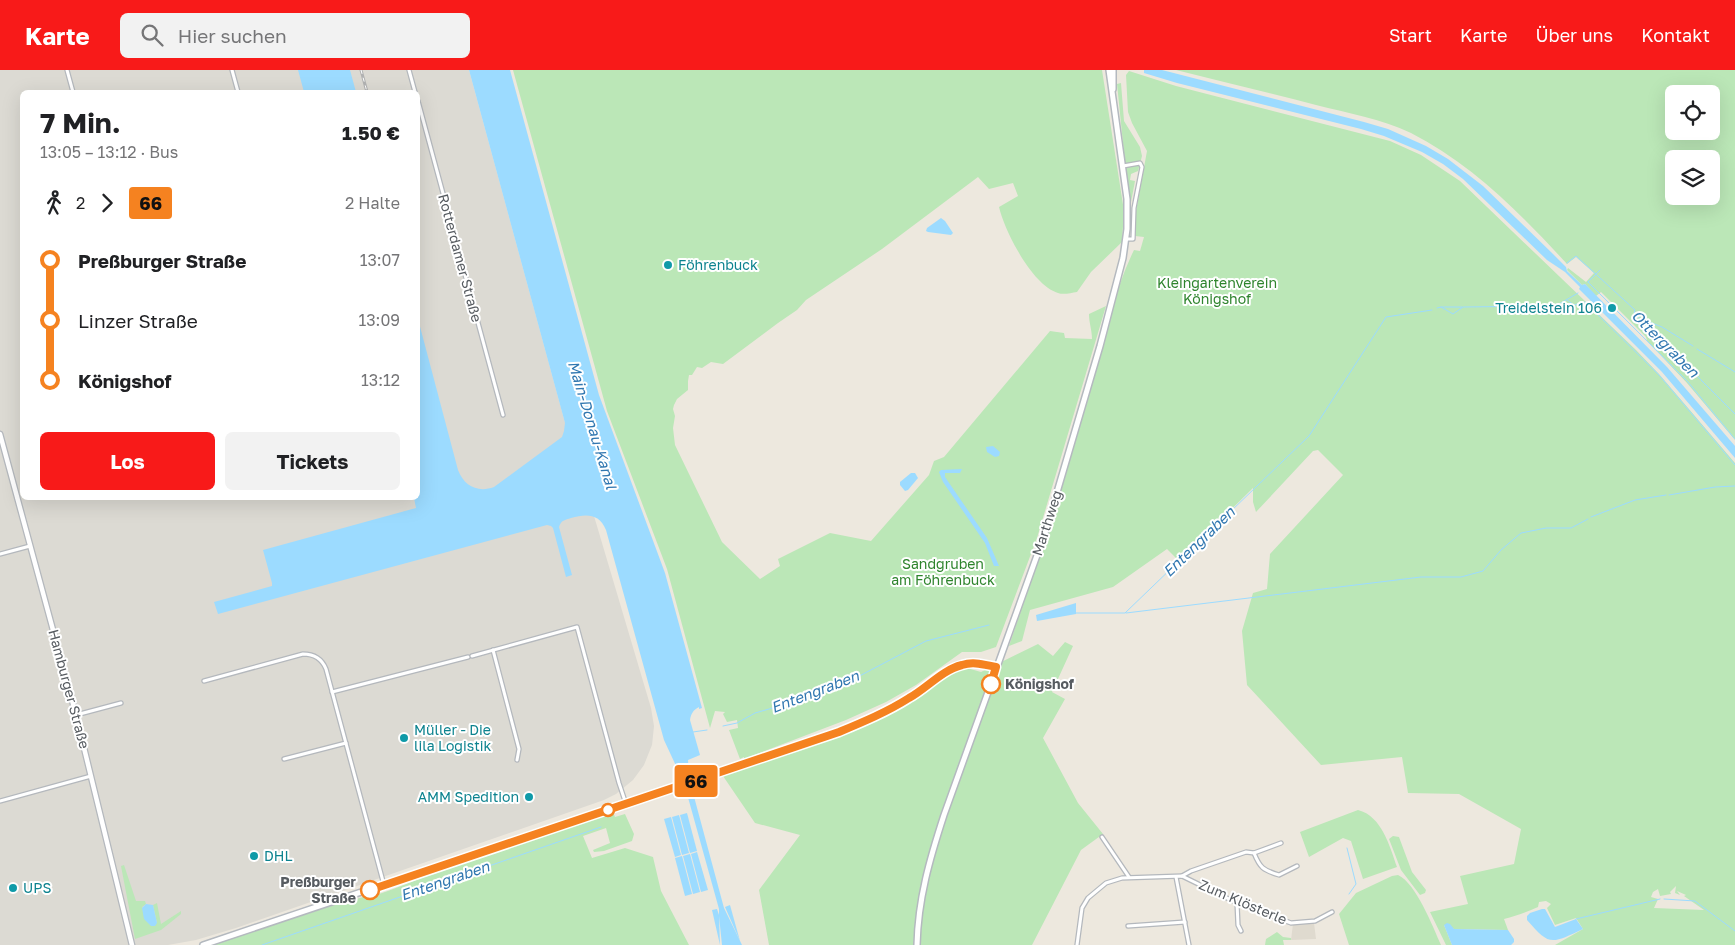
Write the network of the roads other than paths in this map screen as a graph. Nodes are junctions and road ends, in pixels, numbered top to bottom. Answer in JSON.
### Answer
{"nodes":[{"id":1,"x":66,"y":70,"type":"edge"},
{"id":2,"x":232,"y":70,"type":"edge"},
{"id":3,"x":409,"y":70,"type":"edge"},
{"id":4,"x":1111,"y":72,"type":"edge"},
{"id":5,"x":72,"y":90,"type":"edge"},
{"id":6,"x":237,"y":90,"type":"edge"},
{"id":7,"x":414,"y":90,"type":"edge"},
{"id":8,"x":420,"y":108,"type":"edge"},
{"id":9,"x":1123,"y":166,"type":"junction"},
{"id":10,"x":1126,"y":239,"type":"junction"},
{"id":11,"x":503,"y":416,"type":"dead end"},
{"id":12,"x":0,"y":434,"type":"edge"},
{"id":13,"x":30,"y":546,"type":"junction"},
{"id":14,"x":0,"y":554,"type":"edge"},
{"id":15,"x":493,"y":650,"type":"junction"},
{"id":16,"x":996,"y":667,"type":"junction"},
{"id":17,"x":204,"y":680,"type":"dead end"},
{"id":18,"x":332,"y":692,"type":"junction"},
{"id":19,"x":121,"y":703,"type":"dead end"},
{"id":20,"x":76,"y":715,"type":"junction"},
{"id":21,"x":346,"y":743,"type":"junction"},
{"id":22,"x":284,"y":759,"type":"dead end"},
{"id":23,"x":518,"y":760,"type":"dead end"},
{"id":24,"x":92,"y":776,"type":"junction"},
{"id":25,"x":0,"y":802,"type":"edge"},
{"id":26,"x":626,"y":804,"type":"junction"},
{"id":27,"x":1102,"y":837,"type":"dead end"},
{"id":28,"x":1281,"y":843,"type":"dead end"},
{"id":29,"x":1254,"y":853,"type":"junction"},
{"id":30,"x":1297,"y":866,"type":"dead end"},
{"id":31,"x":1182,"y":876,"type":"junction"},
{"id":32,"x":1176,"y":877,"type":"junction"},
{"id":33,"x":1130,"y":878,"type":"junction"},
{"id":34,"x":384,"y":885,"type":"junction"},
{"id":35,"x":1237,"y":902,"type":"junction"},
{"id":36,"x":1332,"y":912,"type":"dead end"},
{"id":37,"x":1185,"y":922,"type":"junction"},
{"id":38,"x":1128,"y":926,"type":"dead end"},
{"id":39,"x":1241,"y":931,"type":"dead end"},
{"id":40,"x":131,"y":943,"type":"edge"},
{"id":41,"x":203,"y":945,"type":"edge"},
{"id":42,"x":917,"y":945,"type":"edge"},
{"id":43,"x":1077,"y":945,"type":"edge"},
{"id":44,"x":1189,"y":945,"type":"edge"}],
"edges":[{"from":1,"to":5,"type":"street"},
{"from":2,"to":6,"type":"street"},
{"from":3,"to":7,"type":"street"},
{"from":4,"to":9,"type":"main road","name":"Marthweg"},
{"from":8,"to":11,"type":"street","name":"Rotterdamer Straße"},
{"from":9,"to":10,"type":"main road","name":"Marthweg"},
{"from":9,"to":10,"type":"street"},
{"from":10,"to":16,"type":"main road","name":"Marthweg"},
{"from":12,"to":13,"type":"street","name":"Hamburger Straße"},
{"from":13,"to":14,"type":"street"},
{"from":13,"to":20,"type":"street","name":"Hamburger Straße"},
{"from":15,"to":18,"type":"street"},
{"from":15,"to":23,"type":"street"},
{"from":15,"to":26,"type":"street"},
{"from":16,"to":26,"type":"main road"},
{"from":16,"to":42,"type":"main road","name":"Marthweg"},
{"from":17,"to":18,"type":"street"},
{"from":18,"to":21,"type":"street"},
{"from":19,"to":20,"type":"street"},
{"from":20,"to":24,"type":"street","name":"Hamburger Straße"},
{"from":21,"to":22,"type":"street"},
{"from":21,"to":34,"type":"street"},
{"from":24,"to":25,"type":"street"},
{"from":24,"to":40,"type":"street","name":"Hamburger Straße"},
{"from":26,"to":34,"type":"main road"},
{"from":27,"to":33,"type":"street"},
{"from":28,"to":29,"type":"street","name":"Zum Klösterle"},
{"from":29,"to":30,"type":"street"},
{"from":29,"to":31,"type":"street","name":"Zum Klösterle"},
{"from":31,"to":32,"type":"street","name":"Zum Klösterle"},
{"from":31,"to":35,"type":"street","name":"Zum Klösterle"},
{"from":32,"to":33,"type":"street","name":"Zum Klösterle"},
{"from":32,"to":37,"type":"street"},
{"from":33,"to":43,"type":"street","name":"Zum Klösterle"},
{"from":34,"to":41,"type":"main road"},
{"from":35,"to":36,"type":"street","name":"Zum Klösterle"},
{"from":35,"to":39,"type":"street"},
{"from":37,"to":38,"type":"street"},
{"from":37,"to":44,"type":"street"}]}
